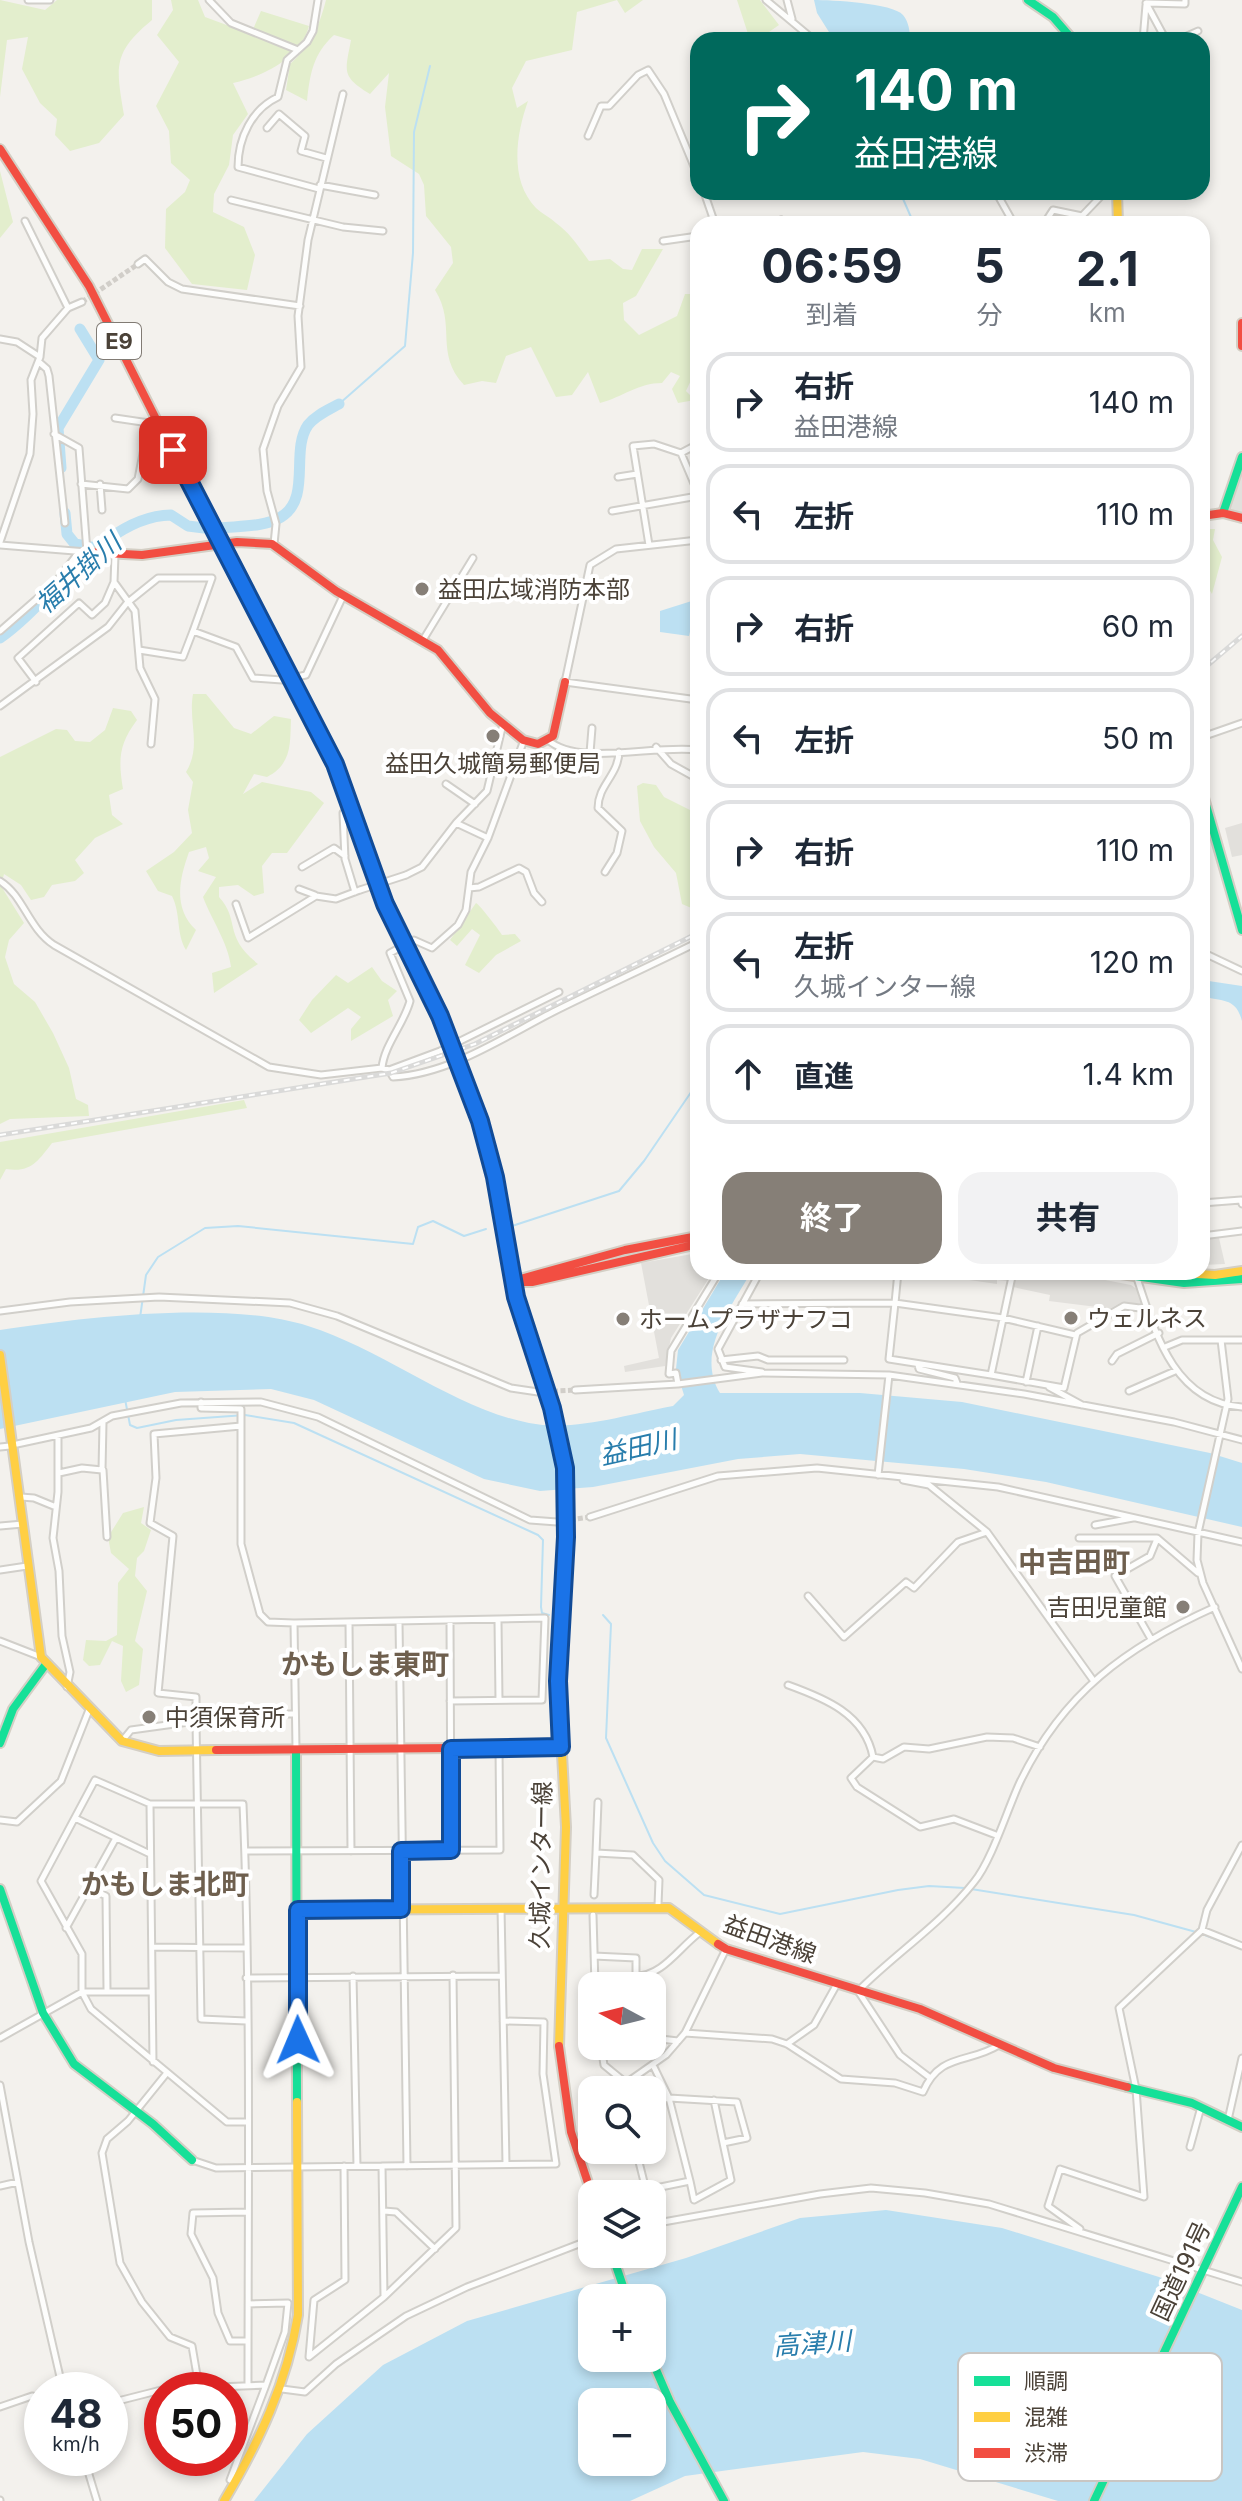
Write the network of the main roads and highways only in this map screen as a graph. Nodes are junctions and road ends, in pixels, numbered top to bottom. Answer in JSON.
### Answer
{"nodes":[{"id":1,"x":1028,"y":0,"type":"edge"},
{"id":2,"x":1066,"y":32,"type":"edge"},
{"id":3,"x":0,"y":149,"type":"edge"},
{"id":4,"x":1242,"y":323,"type":"edge"},
{"id":5,"x":1242,"y":346,"type":"edge"},
{"id":6,"x":1242,"y":457,"type":"edge"},
{"id":7,"x":1223,"y":513,"type":"junction"},
{"id":8,"x":1210,"y":515,"type":"edge"},
{"id":9,"x":1242,"y":518,"type":"edge"},
{"id":10,"x":219,"y":544,"type":"junction"},
{"id":11,"x":83,"y":552,"type":"road end"},
{"id":12,"x":565,"y":682,"type":"road end"},
{"id":13,"x":1210,"y":819,"type":"edge"},
{"id":14,"x":1242,"y":930,"type":"edge"},
{"id":15,"x":690,"y":1238,"type":"edge"},
{"id":16,"x":690,"y":1246,"type":"edge"},
{"id":17,"x":1242,"y":1271,"type":"edge"},
{"id":18,"x":1210,"y":1275,"type":"edge"},
{"id":19,"x":1242,"y":1279,"type":"edge"},
{"id":20,"x":1166,"y":1280,"type":"edge"},
{"id":21,"x":513,"y":1281,"type":"junction"},
{"id":22,"x":0,"y":1355,"type":"edge"},
{"id":23,"x":44,"y":1660,"type":"junction"},
{"id":24,"x":0,"y":1743,"type":"edge"},
{"id":25,"x":561,"y":1747,"type":"junction"},
{"id":26,"x":296,"y":1750,"type":"junction"},
{"id":27,"x":0,"y":1889,"type":"edge"},
{"id":28,"x":563,"y":1907,"type":"junction"},
{"id":29,"x":298,"y":1910,"type":"junction"},
{"id":30,"x":1242,"y":2127,"type":"edge"},
{"id":31,"x":192,"y":2160,"type":"road end"},
{"id":32,"x":587,"y":2180,"type":"edge"},
{"id":33,"x":1242,"y":2187,"type":"edge"},
{"id":34,"x":1163,"y":2353,"type":"edge"},
{"id":35,"x":657,"y":2372,"type":"edge"},
{"id":36,"x":1103,"y":2481,"type":"edge"},
{"id":37,"x":224,"y":2501,"type":"edge"},
{"id":38,"x":724,"y":2501,"type":"edge"},
{"id":39,"x":1094,"y":2501,"type":"edge"}],
"edges":[{"from":1,"to":2,"type":"main road"},
{"from":3,"to":10,"type":"main road","number":"E9"},
{"from":4,"to":5,"type":"main road"},
{"from":6,"to":7,"type":"main road"},
{"from":7,"to":8,"type":"main road"},
{"from":7,"to":9,"type":"main road"},
{"from":10,"to":11,"type":"main road"},
{"from":10,"to":12,"type":"main road"},
{"from":10,"to":21,"type":"main road","name":"久城インター線","bridge":true},
{"from":13,"to":14,"type":"main road"},
{"from":15,"to":21,"type":"main road"},
{"from":16,"to":21,"type":"main road"},
{"from":17,"to":18,"type":"main road"},
{"from":19,"to":20,"type":"main road"},
{"from":21,"to":25,"type":"main road","name":"久城インター線"},
{"from":22,"to":23,"type":"main road"},
{"from":23,"to":24,"type":"main road"},
{"from":23,"to":26,"type":"main road"},
{"from":25,"to":26,"type":"main road"},
{"from":25,"to":28,"type":"main road","name":"久城インター線"},
{"from":26,"to":29,"type":"main road"},
{"from":27,"to":31,"type":"main road"},
{"from":28,"to":29,"type":"main road"},
{"from":28,"to":30,"type":"main road","name":"益田港線"},
{"from":28,"to":32,"type":"main road","name":"久城インター線"},
{"from":29,"to":37,"type":"main road"},
{"from":33,"to":34,"type":"main road","name":"国道191号"},
{"from":35,"to":38,"type":"main road"},
{"from":36,"to":39,"type":"main road","name":"国道191号"}]}
